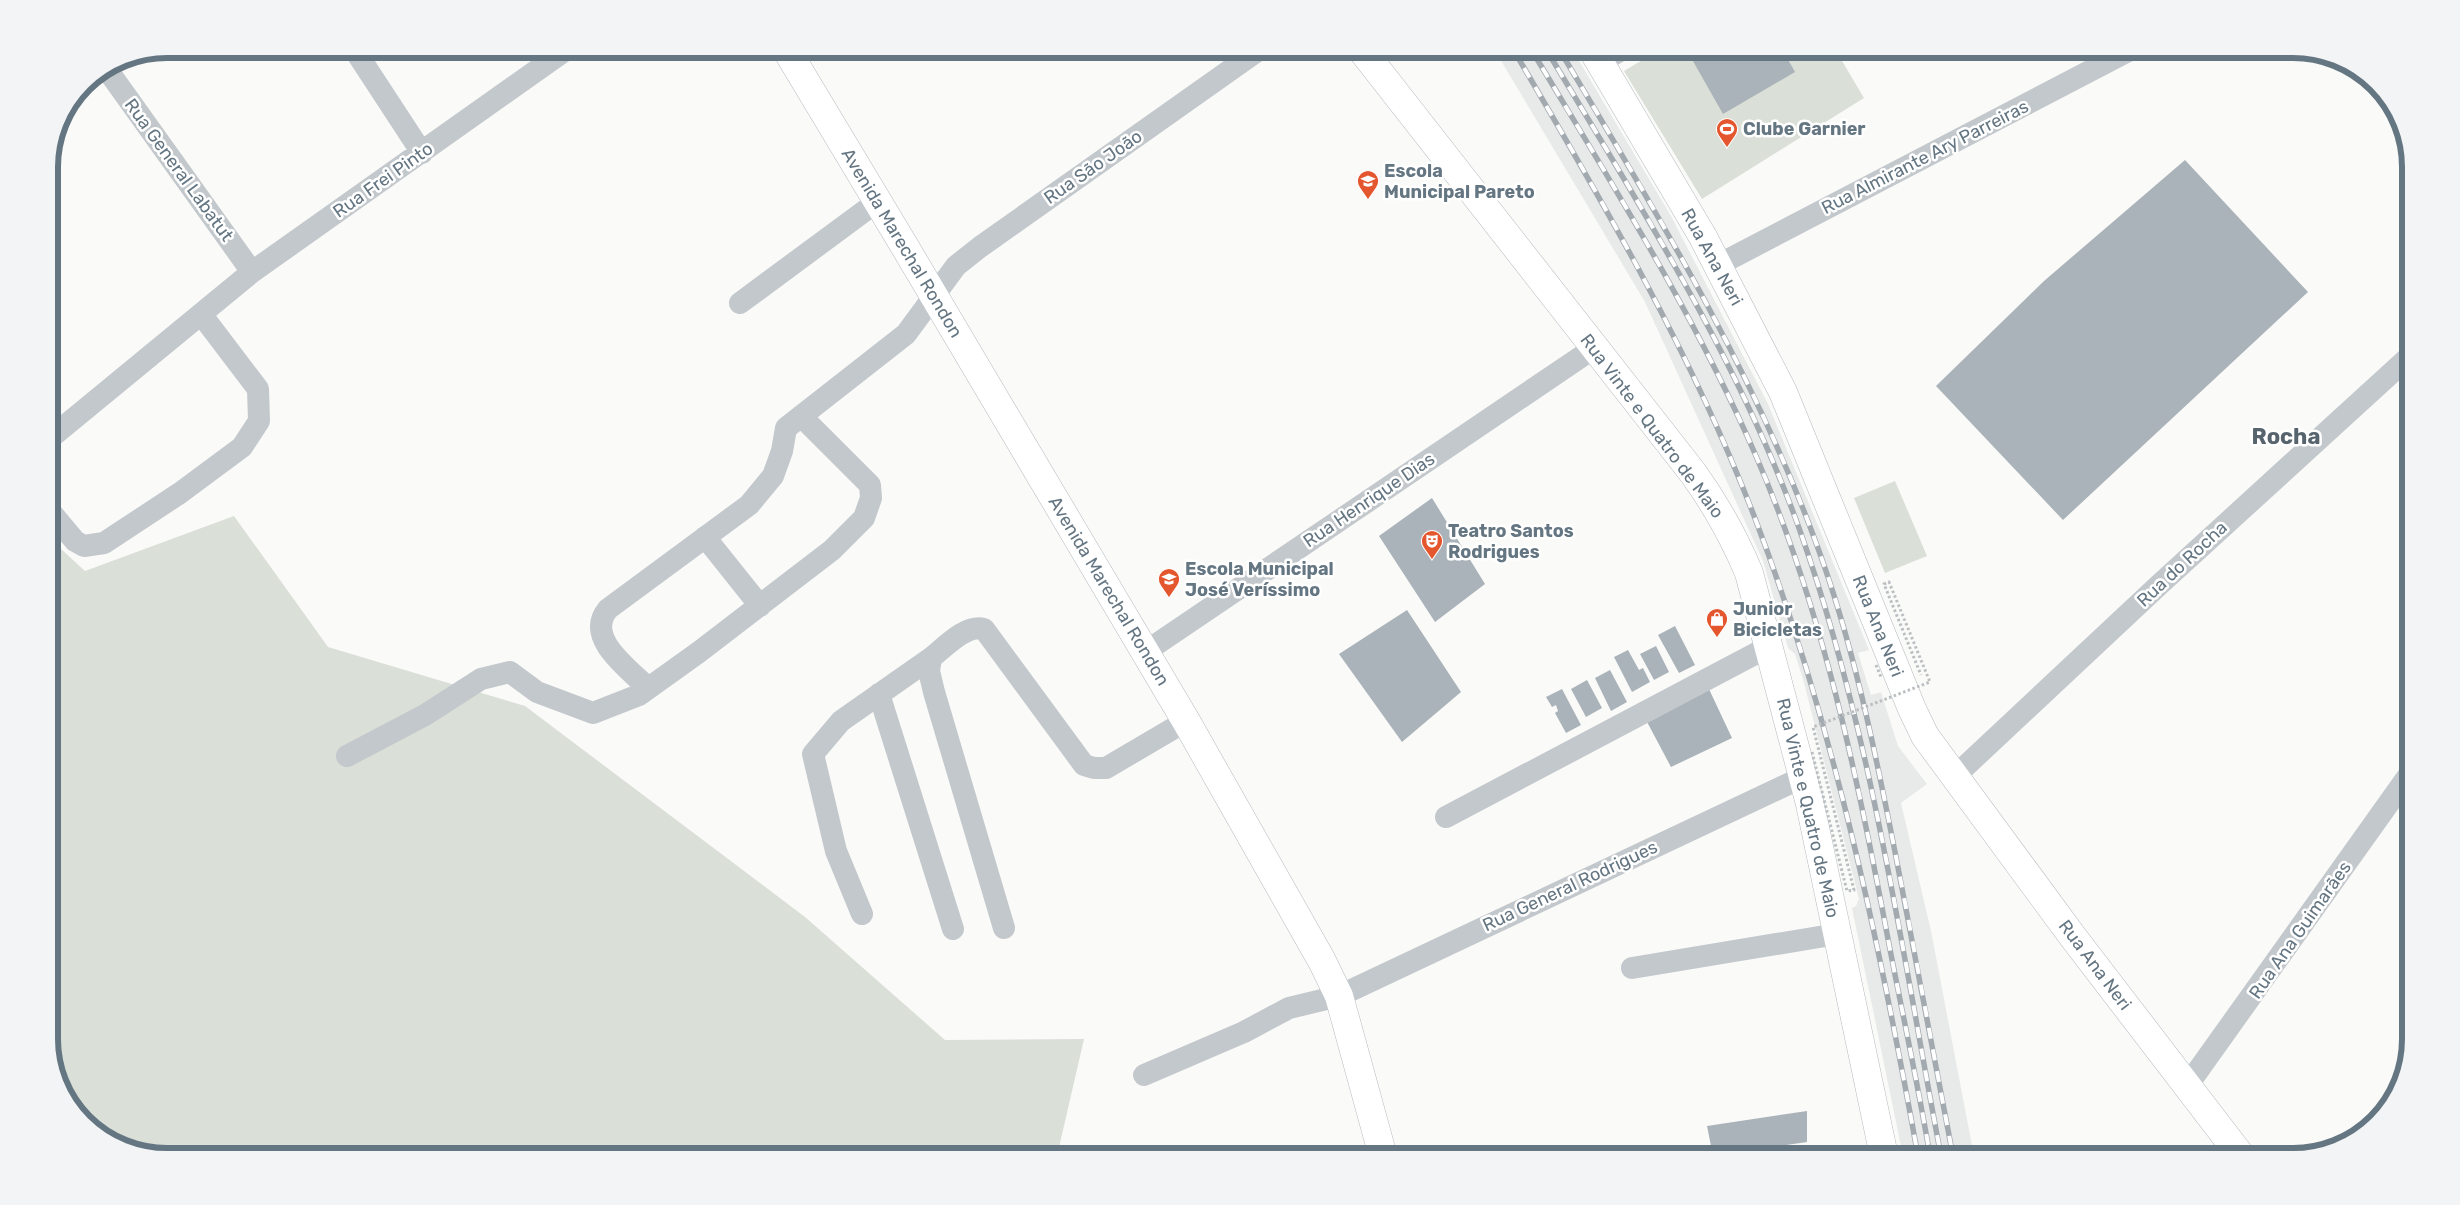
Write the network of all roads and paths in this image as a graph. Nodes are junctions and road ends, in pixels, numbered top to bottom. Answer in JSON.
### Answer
{"nodes":[{"id":1,"x":1248,"y":57,"type":"edge"},
{"id":2,"x":1368,"y":57,"type":"edge"},
{"id":3,"x":2116,"y":57,"type":"edge"},
{"id":4,"x":360,"y":58,"type":"edge"},
{"id":5,"x":555,"y":58,"type":"edge"},
{"id":6,"x":791,"y":58,"type":"edge"},
{"id":7,"x":1598,"y":58,"type":"edge"},
{"id":8,"x":110,"y":74,"type":"edge"},
{"id":9,"x":422,"y":153,"type":"junction"},
{"id":10,"x":878,"y":201,"type":"junction"},
{"id":11,"x":1718,"y":264,"type":"junction"},
{"id":12,"x":252,"y":272,"type":"junction"},
{"id":13,"x":934,"y":295,"type":"junction"},
{"id":14,"x":740,"y":303,"type":"dead end"},
{"id":15,"x":202,"y":314,"type":"junction"},
{"id":16,"x":1594,"y":348,"type":"junction"},
{"id":17,"x":2402,"y":363,"type":"edge"},
{"id":18,"x":801,"y":416,"type":"junction"},
{"id":19,"x":58,"y":432,"type":"edge"},
{"id":20,"x":58,"y":521,"type":"edge"},
{"id":21,"x":705,"y":537,"type":"junction"},
{"id":22,"x":760,"y":606,"type":"junction"},
{"id":23,"x":1768,"y":647,"type":"junction"},
{"id":24,"x":1145,"y":652,"type":"junction"},
{"id":25,"x":931,"y":658,"type":"junction"},
{"id":26,"x":1876,"y":665,"type":"dead end"},
{"id":27,"x":1921,"y":675,"type":"dead end"},
{"id":28,"x":1881,"y":677,"type":"dead end"},
{"id":29,"x":648,"y":688,"type":"junction"},
{"id":30,"x":879,"y":694,"type":"junction"},
{"id":31,"x":1186,"y":721,"type":"junction"},
{"id":32,"x":347,"y":756,"type":"dead end"},
{"id":33,"x":1807,"y":765,"type":"junction"},
{"id":34,"x":1954,"y":776,"type":"junction"},
{"id":35,"x":2402,"y":785,"type":"edge"},
{"id":36,"x":1446,"y":817,"type":"dead end"},
{"id":37,"x":862,"y":914,"type":"dead end"},
{"id":38,"x":1004,"y":928,"type":"dead end"},
{"id":39,"x":953,"y":929,"type":"dead end"},
{"id":40,"x":1837,"y":934,"type":"junction"},
{"id":41,"x":1632,"y":968,"type":"dead end"},
{"id":42,"x":1339,"y":996,"type":"junction"},
{"id":43,"x":1144,"y":1074,"type":"dead end"},
{"id":44,"x":2187,"y":1086,"type":"junction"},
{"id":45,"x":1381,"y":1148,"type":"edge"},
{"id":46,"x":1882,"y":1148,"type":"edge"},
{"id":47,"x":2235,"y":1148,"type":"edge"}],
"edges":[{"from":1,"to":13,"type":"street","name":"Rua São João"},
{"from":2,"to":16,"type":"main road","name":"Rua Vinte e Quatro de Maio"},
{"from":3,"to":11,"type":"street","name":"Rua Almirante Ary Parreiras"},
{"from":4,"to":9,"type":"street"},
{"from":5,"to":9,"type":"street","name":"Rua Frei Pinto"},
{"from":6,"to":10,"type":"main road","name":"Avenida Marechal Rondon"},
{"from":7,"to":11,"type":"main road","name":"Rua Ana Neri"},
{"from":8,"to":12,"type":"street","name":"Rua General Labatut"},
{"from":9,"to":12,"type":"street","name":"Rua Frei Pinto"},
{"from":10,"to":13,"type":"main road","name":"Avenida Marechal Rondon"},
{"from":10,"to":14,"type":"street"},
{"from":11,"to":34,"type":"main road","name":"Rua Ana Neri"},
{"from":12,"to":15,"type":"street","name":"Rua Frei Pinto"},
{"from":13,"to":18,"type":"street","name":"Rua São João"},
{"from":13,"to":24,"type":"main road","name":"Avenida Marechal Rondon"},
{"from":15,"to":19,"type":"street","name":"Rua Frei Pinto"},
{"from":15,"to":20,"type":"street"},
{"from":16,"to":23,"type":"main road","name":"Rua Vinte e Quatro de Maio"},
{"from":16,"to":24,"type":"street","name":"Rua Henrique Dias"},
{"from":17,"to":34,"type":"street","name":"Rua do Rocha"},
{"from":18,"to":21,"type":"street","name":"Rua São João"},
{"from":18,"to":22,"type":"street"},
{"from":21,"to":22,"type":"street"},
{"from":21,"to":29,"type":"street","name":"Rua São João"},
{"from":22,"to":29,"type":"street"},
{"from":23,"to":33,"type":"main road","name":"Rua Vinte e Quatro de Maio"},
{"from":23,"to":36,"type":"street"},
{"from":24,"to":31,"type":"main road","name":"Avenida Marechal Rondon"},
{"from":25,"to":30,"type":"street"},
{"from":25,"to":31,"type":"street"},
{"from":25,"to":38,"type":"street"},
{"from":26,"to":28,"type":"path","bridge":true},
{"from":27,"to":33,"type":"path","bridge":true},
{"from":29,"to":32,"type":"street"},
{"from":30,"to":37,"type":"street"},
{"from":30,"to":39,"type":"street"},
{"from":31,"to":42,"type":"main road","name":"Avenida Marechal Rondon"},
{"from":33,"to":40,"type":"main road","name":"Rua Vinte e Quatro de Maio"},
{"from":33,"to":42,"type":"street","name":"Rua General Rodrigues"},
{"from":34,"to":44,"type":"main road","name":"Rua Ana Neri"},
{"from":35,"to":44,"type":"street","name":"Rua Ana Guimarães"},
{"from":40,"to":41,"type":"street"},
{"from":40,"to":46,"type":"main road","name":"Rua Vinte e Quatro de Maio"},
{"from":42,"to":43,"type":"street","name":"Rua General Rodrigues"},
{"from":42,"to":45,"type":"main road","name":"Avenida Marechal Rondon"},
{"from":44,"to":47,"type":"main road","name":"Rua Ana Neri"}]}
